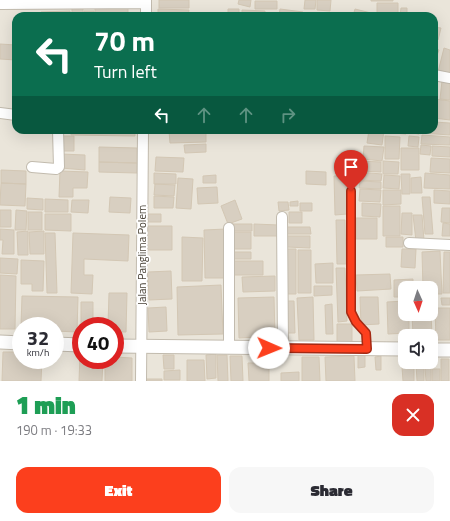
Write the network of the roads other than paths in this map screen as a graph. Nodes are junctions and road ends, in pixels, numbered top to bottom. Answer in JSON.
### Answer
{"nodes":[{"id":1,"x":146,"y":2,"type":"edge"},
{"id":2,"x":0,"y":4,"type":"edge"},
{"id":3,"x":438,"y":76,"type":"edge"},
{"id":4,"x":450,"y":78,"type":"edge"},
{"id":5,"x":0,"y":113,"type":"edge"},
{"id":6,"x":12,"y":114,"type":"edge"},
{"id":7,"x":58,"y":134,"type":"edge"},
{"id":8,"x":143,"y":134,"type":"edge"},
{"id":9,"x":32,"y":167,"type":"dead end"},
{"id":10,"x":351,"y":176,"type":"dead end"},
{"id":11,"x":282,"y":217,"type":"dead end"},
{"id":12,"x":229,"y":228,"type":"dead end"},
{"id":13,"x":409,"y":243,"type":"dead end"},
{"id":14,"x":450,"y":245,"type":"edge"},
{"id":15,"x":0,"y":342,"type":"edge"},
{"id":16,"x":12,"y":343,"type":"edge"},
{"id":17,"x":124,"y":346,"type":"edge"},
{"id":18,"x":141,"y":347,"type":"junction"},
{"id":19,"x":228,"y":348,"type":"junction"},
{"id":20,"x":283,"y":348,"type":"junction"},
{"id":21,"x":367,"y":349,"type":"junction"},
{"id":22,"x":398,"y":349,"type":"edge"},
{"id":23,"x":438,"y":350,"type":"edge"},
{"id":24,"x":450,"y":350,"type":"edge"},
{"id":25,"x":141,"y":381,"type":"edge"}],
"edges":[{"from":1,"to":2,"type":"street"},
{"from":3,"to":4,"type":"street"},
{"from":5,"to":6,"type":"street"},
{"from":7,"to":9,"type":"street"},
{"from":8,"to":18,"type":"street","name":"Jalan Panglima Polem"},
{"from":10,"to":21,"type":"lane"},
{"from":11,"to":20,"type":"street"},
{"from":12,"to":19,"type":"street"},
{"from":13,"to":14,"type":"street"},
{"from":15,"to":16,"type":"street"},
{"from":17,"to":18,"type":"street"},
{"from":18,"to":19,"type":"street"},
{"from":18,"to":25,"type":"street","name":"Jalan Panglima Polem"},
{"from":19,"to":20,"type":"street"},
{"from":20,"to":21,"type":"street"},
{"from":21,"to":22,"type":"street"},
{"from":23,"to":24,"type":"street"}]}
